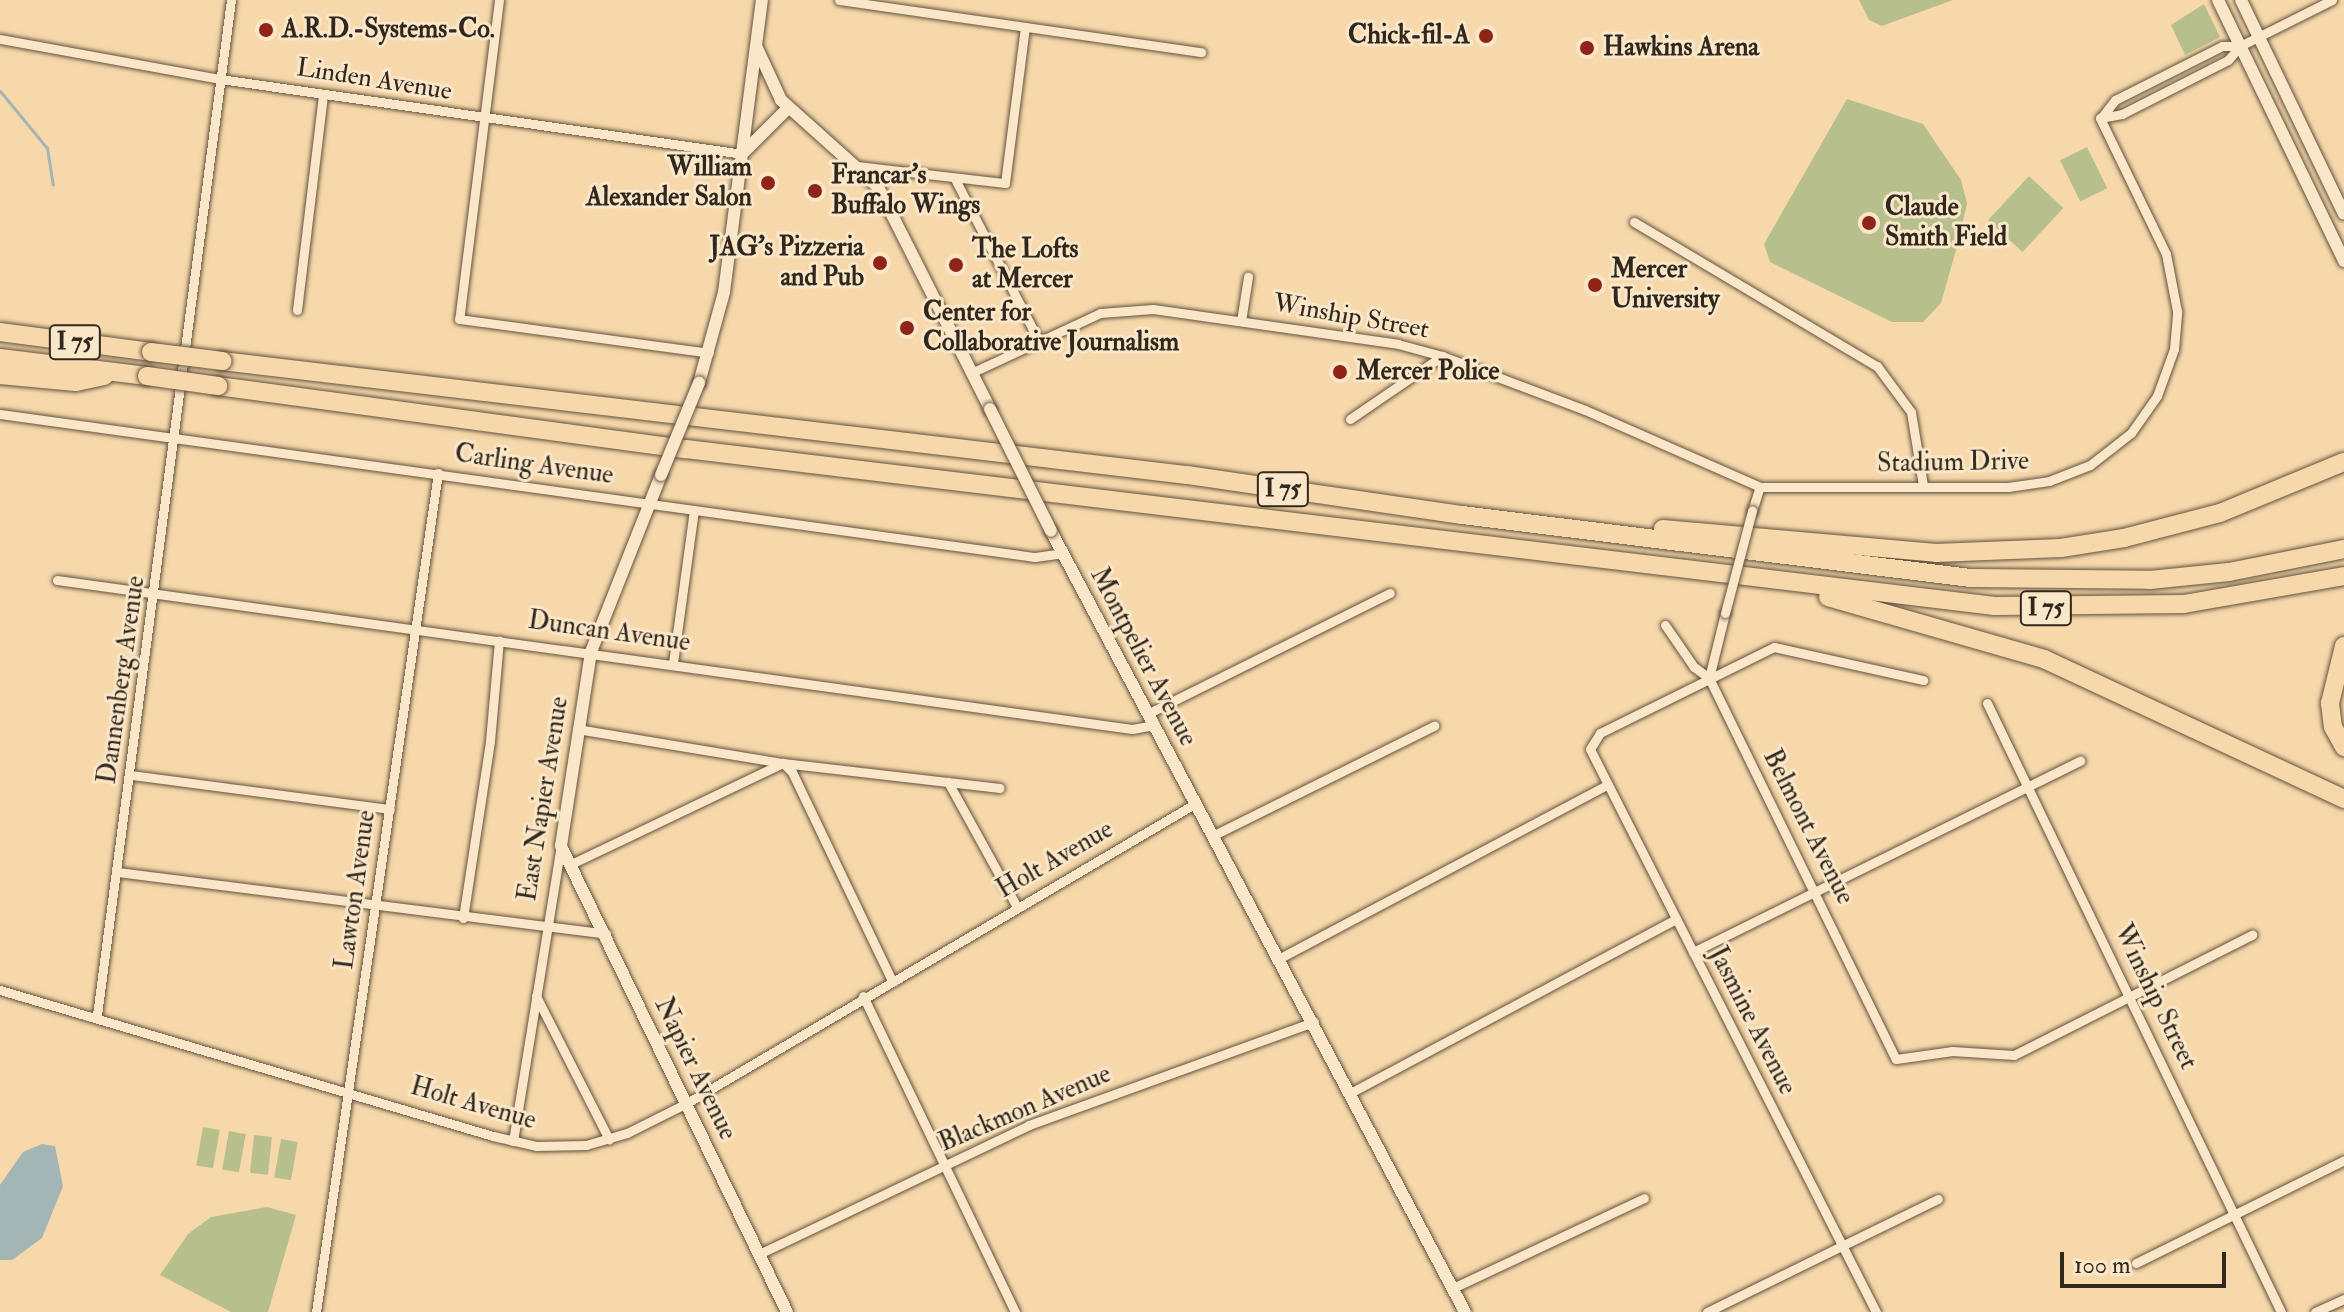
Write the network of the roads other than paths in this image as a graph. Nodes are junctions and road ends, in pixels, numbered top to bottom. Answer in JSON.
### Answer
{"nodes":[{"id":1,"x":231,"y":0,"type":"edge"},
{"id":2,"x":499,"y":0,"type":"edge"},
{"id":3,"x":762,"y":0,"type":"edge"},
{"id":4,"x":839,"y":0,"type":"edge"},
{"id":5,"x":2218,"y":0,"type":"edge"},
{"id":6,"x":2241,"y":0,"type":"edge"},
{"id":7,"x":2332,"y":0,"type":"edge"},
{"id":8,"x":1025,"y":27,"type":"junction"},
{"id":9,"x":2258,"y":36,"type":"junction"},
{"id":10,"x":0,"y":39,"type":"edge"},
{"id":11,"x":2240,"y":46,"type":"junction"},
{"id":12,"x":757,"y":48,"type":"junction"},
{"id":13,"x":1201,"y":52,"type":"dead end"},
{"id":14,"x":220,"y":79,"type":"junction"},
{"id":15,"x":323,"y":95,"type":"junction"},
{"id":16,"x":788,"y":108,"type":"junction"},
{"id":17,"x":485,"y":118,"type":"junction"},
{"id":18,"x":2100,"y":118,"type":"junction"},
{"id":19,"x":743,"y":154,"type":"junction"},
{"id":20,"x":857,"y":166,"type":"junction"},
{"id":21,"x":956,"y":181,"type":"junction"},
{"id":22,"x":2344,"y":214,"type":"edge"},
{"id":23,"x":1634,"y":222,"type":"dead end"},
{"id":24,"x":2344,"y":261,"type":"edge"},
{"id":25,"x":1248,"y":277,"type":"dead end"},
{"id":26,"x":297,"y":310,"type":"dead end"},
{"id":27,"x":1241,"y":321,"type":"junction"},
{"id":28,"x":0,"y":332,"type":"edge"},
{"id":29,"x":1039,"y":341,"type":"junction"},
{"id":30,"x":709,"y":353,"type":"junction"},
{"id":31,"x":1442,"y":356,"type":"junction"},
{"id":32,"x":0,"y":358,"type":"edge"},
{"id":33,"x":118,"y":373,"type":"junction"},
{"id":34,"x":971,"y":373,"type":"junction"},
{"id":35,"x":0,"y":375,"type":"edge"},
{"id":36,"x":0,"y":414,"type":"edge"},
{"id":37,"x":1350,"y":419,"type":"dead end"},
{"id":38,"x":176,"y":436,"type":"junction"},
{"id":39,"x":2344,"y":462,"type":"edge"},
{"id":40,"x":438,"y":473,"type":"junction"},
{"id":41,"x":1923,"y":485,"type":"junction"},
{"id":42,"x":1760,"y":487,"type":"junction"},
{"id":43,"x":648,"y":503,"type":"junction"},
{"id":44,"x":694,"y":510,"type":"junction"},
{"id":45,"x":1609,"y":532,"type":"junction"},
{"id":46,"x":2344,"y":536,"type":"edge"},
{"id":47,"x":2344,"y":549,"type":"edge"},
{"id":48,"x":1062,"y":553,"type":"junction"},
{"id":49,"x":2274,"y":564,"type":"junction"},
{"id":50,"x":2344,"y":576,"type":"edge"},
{"id":51,"x":1748,"y":577,"type":"junction"},
{"id":52,"x":57,"y":580,"type":"dead end"},
{"id":53,"x":155,"y":592,"type":"junction"},
{"id":54,"x":1390,"y":593,"type":"dead end"},
{"id":55,"x":1665,"y":625,"type":"dead end"},
{"id":56,"x":414,"y":628,"type":"junction"},
{"id":57,"x":499,"y":640,"type":"junction"},
{"id":58,"x":2344,"y":646,"type":"edge"},
{"id":59,"x":591,"y":652,"type":"junction"},
{"id":60,"x":673,"y":663,"type":"junction"},
{"id":61,"x":1709,"y":678,"type":"junction"},
{"id":62,"x":1923,"y":680,"type":"dead end"},
{"id":63,"x":1987,"y":703,"type":"dead end"},
{"id":64,"x":1149,"y":713,"type":"junction"},
{"id":65,"x":1155,"y":725,"type":"junction"},
{"id":66,"x":1434,"y":726,"type":"dead end"},
{"id":67,"x":577,"y":729,"type":"junction"},
{"id":68,"x":2344,"y":747,"type":"edge"},
{"id":69,"x":2080,"y":761,"type":"dead end"},
{"id":70,"x":783,"y":763,"type":"junction"},
{"id":71,"x":131,"y":775,"type":"junction"},
{"id":72,"x":948,"y":782,"type":"junction"},
{"id":73,"x":1607,"y":785,"type":"junction"},
{"id":74,"x":2028,"y":787,"type":"junction"},
{"id":75,"x":1000,"y":788,"type":"dead end"},
{"id":76,"x":2344,"y":799,"type":"edge"},
{"id":77,"x":1196,"y":803,"type":"junction"},
{"id":78,"x":390,"y":809,"type":"junction"},
{"id":79,"x":1214,"y":835,"type":"junction"},
{"id":80,"x":561,"y":846,"type":"junction"},
{"id":81,"x":571,"y":864,"type":"junction"},
{"id":82,"x":118,"y":872,"type":"junction"},
{"id":83,"x":1816,"y":891,"type":"junction"},
{"id":84,"x":376,"y":907,"type":"junction"},
{"id":85,"x":1017,"y":907,"type":"junction"},
{"id":86,"x":463,"y":918,"type":"junction"},
{"id":87,"x":1676,"y":919,"type":"junction"},
{"id":88,"x":544,"y":928,"type":"junction"},
{"id":89,"x":606,"y":934,"type":"junction"},
{"id":90,"x":2252,"y":935,"type":"dead end"},
{"id":91,"x":1693,"y":952,"type":"junction"},
{"id":92,"x":1280,"y":958,"type":"junction"},
{"id":93,"x":891,"y":979,"type":"junction"},
{"id":94,"x":0,"y":990,"type":"edge"},
{"id":95,"x":536,"y":995,"type":"junction"},
{"id":96,"x":863,"y":996,"type":"junction"},
{"id":97,"x":2130,"y":997,"type":"junction"},
{"id":98,"x":97,"y":1015,"type":"junction"},
{"id":99,"x":1314,"y":1022,"type":"junction"},
{"id":100,"x":349,"y":1092,"type":"junction"},
{"id":101,"x":1352,"y":1092,"type":"junction"},
{"id":102,"x":687,"y":1103,"type":"junction"},
{"id":103,"x":609,"y":1139,"type":"junction"},
{"id":104,"x":513,"y":1141,"type":"junction"},
{"id":105,"x":2344,"y":1160,"type":"edge"},
{"id":106,"x":944,"y":1165,"type":"junction"},
{"id":107,"x":1644,"y":1198,"type":"dead end"},
{"id":108,"x":1938,"y":1199,"type":"dead end"},
{"id":109,"x":2236,"y":1214,"type":"junction"},
{"id":110,"x":1842,"y":1246,"type":"junction"},
{"id":111,"x":759,"y":1254,"type":"junction"},
{"id":112,"x":2136,"y":1263,"type":"dead end"},
{"id":113,"x":1453,"y":1288,"type":"junction"},
{"id":114,"x":2344,"y":1299,"type":"edge"},
{"id":115,"x":316,"y":1312,"type":"edge"},
{"id":116,"x":787,"y":1312,"type":"edge"},
{"id":117,"x":1015,"y":1312,"type":"edge"},
{"id":118,"x":1465,"y":1312,"type":"edge"},
{"id":119,"x":1707,"y":1312,"type":"edge"},
{"id":120,"x":1876,"y":1312,"type":"edge"},
{"id":121,"x":2281,"y":1312,"type":"edge"},
{"id":122,"x":2315,"y":1312,"type":"edge"}],
"edges":[{"from":1,"to":14,"type":"street","name":"Dannenberg Avenue"},
{"from":2,"to":17,"type":"street"},
{"from":3,"to":12,"type":"street","name":"East Napier Avenue"},
{"from":4,"to":8,"type":"street"},
{"from":5,"to":11,"type":"street"},
{"from":6,"to":9,"type":"street"},
{"from":7,"to":9,"type":"street"},
{"from":8,"to":13,"type":"street"},
{"from":8,"to":21,"type":"street"},
{"from":9,"to":11,"type":"street"},
{"from":9,"to":22,"type":"street"},
{"from":10,"to":14,"type":"street","name":"Linden Avenue"},
{"from":11,"to":18,"type":"street"},
{"from":11,"to":18,"type":"street"},
{"from":11,"to":24,"type":"street"},
{"from":12,"to":16,"type":"street","name":"Montpelier Avenue"},
{"from":12,"to":19,"type":"street","name":"East Napier Avenue"},
{"from":14,"to":15,"type":"street","name":"Linden Avenue"},
{"from":14,"to":38,"type":"street","name":"Dannenberg Avenue"},
{"from":15,"to":17,"type":"street","name":"Linden Avenue"},
{"from":15,"to":26,"type":"street"},
{"from":16,"to":19,"type":"street"},
{"from":16,"to":20,"type":"street","name":"Montpelier Avenue"},
{"from":17,"to":19,"type":"street","name":"Linden Avenue"},
{"from":17,"to":30,"type":"street"},
{"from":18,"to":41,"type":"street","name":"Stadium Drive"},
{"from":19,"to":30,"type":"street","name":"East Napier Avenue"},
{"from":20,"to":21,"type":"street"},
{"from":20,"to":34,"type":"street","name":"Montpelier Avenue"},
{"from":21,"to":29,"type":"street"},
{"from":23,"to":41,"type":"street"},
{"from":25,"to":27,"type":"street"},
{"from":27,"to":29,"type":"street","name":"Winship Street"},
{"from":27,"to":31,"type":"street","name":"Winship Street"},
{"from":28,"to":45,"type":"highway","number":"I 75","bridge":true},
{"from":29,"to":34,"type":"street","name":"Winship Street"},
{"from":30,"to":43,"type":"street","name":"East Napier Avenue","bridge":true},
{"from":31,"to":37,"type":"street"},
{"from":31,"to":42,"type":"street","name":"Winship Street"},
{"from":32,"to":33,"type":"highway","number":"I 75"},
{"from":33,"to":35,"type":"highway"},
{"from":33,"to":51,"type":"highway","number":"I 75","bridge":true},
{"from":34,"to":48,"type":"street","name":"Montpelier Avenue","bridge":true},
{"from":36,"to":38,"type":"street","name":"Carling Avenue"},
{"from":38,"to":40,"type":"street","name":"Carling Avenue"},
{"from":38,"to":53,"type":"street","name":"Dannenberg Avenue"},
{"from":39,"to":45,"type":"highway"},
{"from":40,"to":43,"type":"street","name":"Carling Avenue"},
{"from":40,"to":56,"type":"street","name":"Lawton Avenue"},
{"from":41,"to":42,"type":"street","name":"Stadium Drive"},
{"from":42,"to":61,"type":"street","bridge":true},
{"from":43,"to":44,"type":"street","name":"Carling Avenue"},
{"from":43,"to":59,"type":"street","name":"East Napier Avenue"},
{"from":44,"to":48,"type":"street","name":"Carling Avenue"},
{"from":44,"to":60,"type":"street"},
{"from":45,"to":49,"type":"highway","number":"I 75"},
{"from":46,"to":49,"type":"highway"},
{"from":47,"to":49,"type":"highway","number":"I 75"},
{"from":48,"to":64,"type":"street","name":"Montpelier Avenue"},
{"from":50,"to":51,"type":"highway","number":"I 75"},
{"from":51,"to":76,"type":"highway"},
{"from":52,"to":53,"type":"street","name":"Duncan Avenue"},
{"from":53,"to":56,"type":"street","name":"Duncan Avenue"},
{"from":53,"to":71,"type":"street","name":"Dannenberg Avenue"},
{"from":54,"to":64,"type":"street"},
{"from":55,"to":61,"type":"street","name":"Belmont Avenue"},
{"from":56,"to":57,"type":"street","name":"Duncan Avenue"},
{"from":56,"to":78,"type":"street","name":"Lawton Avenue"},
{"from":57,"to":59,"type":"street","name":"Duncan Avenue"},
{"from":57,"to":86,"type":"street"},
{"from":58,"to":68,"type":"highway"},
{"from":59,"to":60,"type":"street","name":"Duncan Avenue"},
{"from":59,"to":67,"type":"street","name":"East Napier Avenue"},
{"from":60,"to":65,"type":"street","name":"Duncan Avenue"},
{"from":61,"to":62,"type":"street"},
{"from":61,"to":73,"type":"street","name":"Jasmine Avenue"},
{"from":61,"to":83,"type":"street","name":"Belmont Avenue"},
{"from":63,"to":74,"type":"street","name":"Winship Street"},
{"from":64,"to":65,"type":"street","name":"Montpelier Avenue"},
{"from":65,"to":77,"type":"street","name":"Montpelier Avenue"},
{"from":66,"to":79,"type":"street"},
{"from":67,"to":70,"type":"street"},
{"from":67,"to":80,"type":"street","name":"East Napier Avenue"},
{"from":69,"to":74,"type":"street"},
{"from":70,"to":72,"type":"street"},
{"from":70,"to":81,"type":"street"},
{"from":70,"to":93,"type":"street"},
{"from":71,"to":78,"type":"street"},
{"from":71,"to":82,"type":"street","name":"Dannenberg Avenue"},
{"from":72,"to":75,"type":"street"},
{"from":72,"to":85,"type":"street"},
{"from":73,"to":87,"type":"street","name":"Jasmine Avenue"},
{"from":73,"to":92,"type":"street"},
{"from":74,"to":83,"type":"street"},
{"from":74,"to":97,"type":"street","name":"Winship Street"},
{"from":77,"to":79,"type":"street","name":"Montpelier Avenue"},
{"from":77,"to":85,"type":"street","name":"Holt Avenue"},
{"from":78,"to":84,"type":"street","name":"Lawton Avenue"},
{"from":79,"to":92,"type":"street","name":"Montpelier Avenue"},
{"from":80,"to":81,"type":"street","name":"Napier Avenue"},
{"from":80,"to":88,"type":"street","name":"East Napier Avenue"},
{"from":81,"to":89,"type":"street","name":"Napier Avenue"},
{"from":82,"to":84,"type":"street"},
{"from":82,"to":98,"type":"street","name":"Dannenberg Avenue"},
{"from":83,"to":91,"type":"street"},
{"from":83,"to":97,"type":"street","name":"Belmont Avenue"},
{"from":84,"to":86,"type":"street"},
{"from":84,"to":100,"type":"street","name":"Lawton Avenue"},
{"from":85,"to":93,"type":"street","name":"Holt Avenue"},
{"from":86,"to":88,"type":"street"},
{"from":87,"to":91,"type":"street","name":"Jasmine Avenue"},
{"from":87,"to":101,"type":"street"},
{"from":88,"to":89,"type":"street"},
{"from":88,"to":95,"type":"street","name":"East Napier Avenue"},
{"from":89,"to":102,"type":"street","name":"Napier Avenue"},
{"from":90,"to":97,"type":"street"},
{"from":91,"to":110,"type":"street","name":"Jasmine Avenue"},
{"from":92,"to":99,"type":"street","name":"Montpelier Avenue"},
{"from":93,"to":96,"type":"street","name":"Holt Avenue"},
{"from":94,"to":98,"type":"street","name":"Holt Avenue"},
{"from":95,"to":103,"type":"street"},
{"from":95,"to":104,"type":"street","name":"East Napier Avenue"},
{"from":96,"to":102,"type":"street","name":"Holt Avenue"},
{"from":96,"to":106,"type":"street"},
{"from":97,"to":109,"type":"street","name":"Winship Street"},
{"from":98,"to":100,"type":"street","name":"Holt Avenue"},
{"from":99,"to":101,"type":"street","name":"Montpelier Avenue"},
{"from":99,"to":106,"type":"street","name":"Blackmon Avenue"},
{"from":100,"to":104,"type":"street","name":"Holt Avenue"},
{"from":100,"to":115,"type":"street","name":"Lawton Avenue"},
{"from":101,"to":113,"type":"street","name":"Montpelier Avenue"},
{"from":102,"to":103,"type":"street","name":"Holt Avenue"},
{"from":102,"to":111,"type":"street","name":"Napier Avenue"},
{"from":103,"to":104,"type":"street","name":"Holt Avenue"},
{"from":105,"to":109,"type":"street"},
{"from":106,"to":111,"type":"street","name":"Blackmon Avenue"},
{"from":106,"to":117,"type":"street"},
{"from":107,"to":113,"type":"street"},
{"from":108,"to":110,"type":"street"},
{"from":109,"to":112,"type":"street"},
{"from":109,"to":121,"type":"street","name":"Winship Street"},
{"from":110,"to":119,"type":"street"},
{"from":110,"to":120,"type":"street","name":"Jasmine Avenue"},
{"from":111,"to":116,"type":"street","name":"Napier Avenue"},
{"from":113,"to":118,"type":"street","name":"Montpelier Avenue"},
{"from":114,"to":122,"type":"street"}]}
